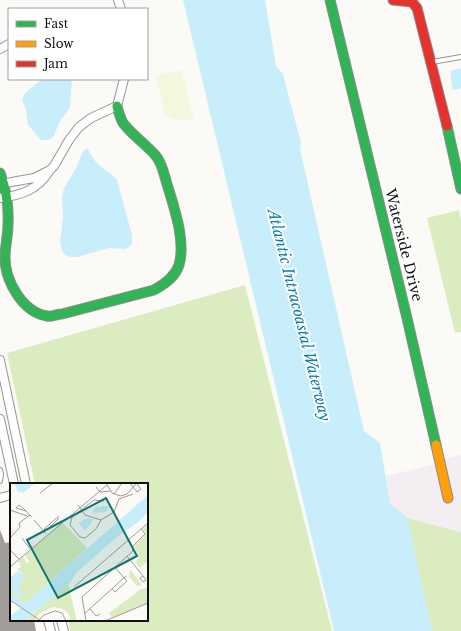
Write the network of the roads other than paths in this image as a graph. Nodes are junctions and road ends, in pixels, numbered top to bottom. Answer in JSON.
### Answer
{"nodes":[{"id":1,"x":330,"y":0,"type":"edge"},
{"id":2,"x":393,"y":0,"type":"edge"},
{"id":3,"x":461,"y":57,"type":"edge"},
{"id":4,"x":431,"y":62,"type":"junction"},
{"id":5,"x":124,"y":80,"type":"edge"},
{"id":6,"x":117,"y":106,"type":"junction"},
{"id":7,"x":50,"y":170,"type":"junction"},
{"id":8,"x":0,"y":173,"type":"edge"},
{"id":9,"x":460,"y":176,"type":"edge"},
{"id":10,"x":2,"y":184,"type":"edge"},
{"id":11,"x":461,"y":189,"type":"edge"},
{"id":12,"x":3,"y":197,"type":"edge"},
{"id":13,"x":0,"y":360,"type":"edge"},
{"id":14,"x":0,"y":419,"type":"edge"},
{"id":15,"x":0,"y":470,"type":"edge"},
{"id":16,"x":0,"y":482,"type":"edge"},
{"id":17,"x":14,"y":483,"type":"edge"},
{"id":18,"x":26,"y":483,"type":"edge"},
{"id":19,"x":10,"y":495,"type":"edge"},
{"id":20,"x":0,"y":498,"type":"edge"},
{"id":21,"x":448,"y":498,"type":"dead end"},
{"id":22,"x":48,"y":621,"type":"edge"},
{"id":23,"x":61,"y":621,"type":"edge"},
{"id":24,"x":51,"y":631,"type":"edge"},
{"id":25,"x":64,"y":631,"type":"edge"}],
"edges":[{"from":1,"to":21,"type":"street","name":"Waterside Drive"},
{"from":2,"to":4,"type":"street"},
{"from":3,"to":4,"type":"lane"},
{"from":4,"to":9,"type":"street"},
{"from":5,"to":6,"type":"street"},
{"from":6,"to":7,"type":"street"},
{"from":6,"to":12,"type":"street"},
{"from":7,"to":10,"type":"street"},
{"from":7,"to":12,"type":"street"},
{"from":8,"to":10,"type":"street"},
{"from":9,"to":11,"type":"street"},
{"from":10,"to":12,"type":"street"},
{"from":13,"to":18,"type":"street"},
{"from":14,"to":17,"type":"street"},
{"from":15,"to":16,"type":"lane"},
{"from":19,"to":20,"type":"street"},
{"from":22,"to":24,"type":"street"},
{"from":23,"to":25,"type":"street"}]}
